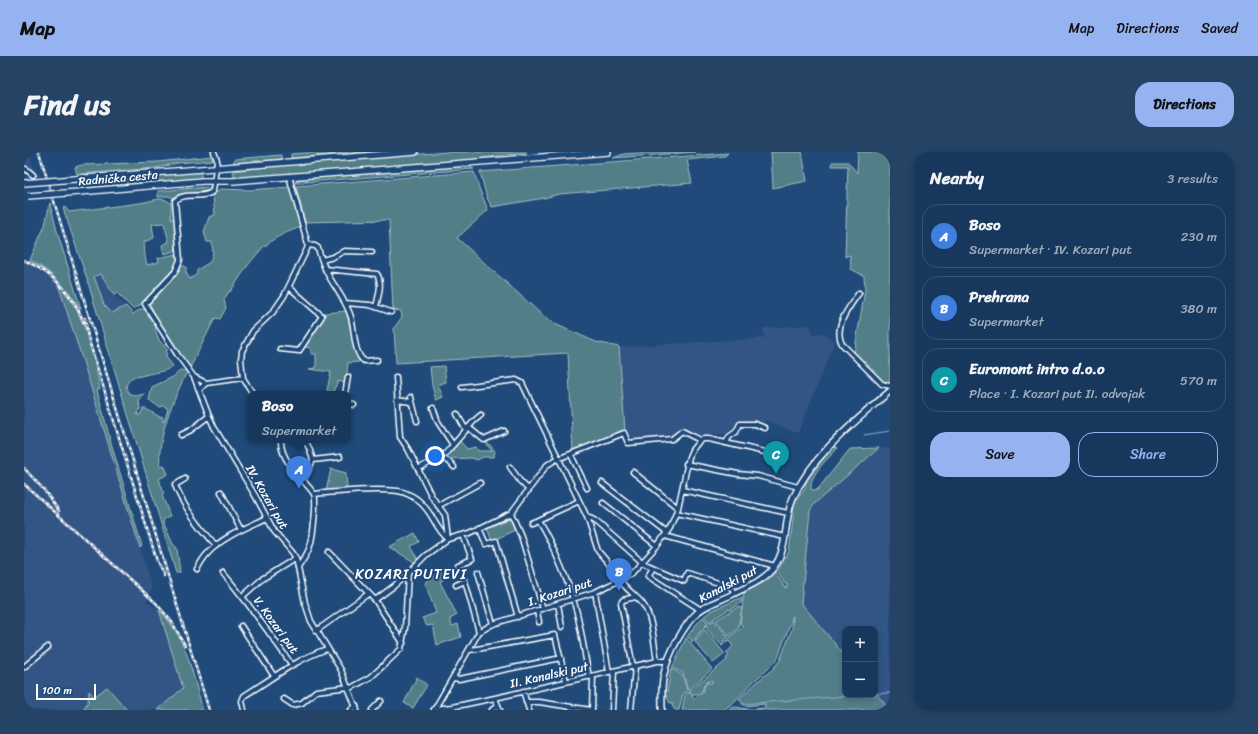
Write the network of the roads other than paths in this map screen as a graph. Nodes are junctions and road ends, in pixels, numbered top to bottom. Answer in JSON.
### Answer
{"nodes":[{"id":1,"x":214,"y":152,"type":"edge"},
{"id":2,"x":415,"y":152,"type":"edge"},
{"id":3,"x":608,"y":152,"type":"edge"},
{"id":4,"x":542,"y":155,"type":"edge"},
{"id":5,"x":216,"y":168,"type":"junction"},
{"id":6,"x":24,"y":169,"type":"edge"},
{"id":7,"x":32,"y":175,"type":"dead end"},
{"id":8,"x":289,"y":176,"type":"junction"},
{"id":9,"x":214,"y":181,"type":"junction"},
{"id":10,"x":24,"y":183,"type":"edge"},
{"id":11,"x":26,"y":196,"type":"edge"},
{"id":12,"x":308,"y":245,"type":"junction"},
{"id":13,"x":372,"y":252,"type":"dead end"},
{"id":14,"x":322,"y":260,"type":"junction"},
{"id":15,"x":325,"y":269,"type":"junction"},
{"id":16,"x":289,"y":287,"type":"junction"},
{"id":17,"x":859,"y":293,"type":"dead end"},
{"id":18,"x":345,"y":303,"type":"junction"},
{"id":19,"x":376,"y":307,"type":"junction"},
{"id":20,"x":391,"y":312,"type":"dead end"},
{"id":21,"x":280,"y":349,"type":"dead end"},
{"id":22,"x":377,"y":360,"type":"dead end"},
{"id":23,"x":348,"y":376,"type":"dead end"},
{"id":24,"x":194,"y":377,"type":"junction"},
{"id":25,"x":396,"y":377,"type":"dead end"},
{"id":26,"x":243,"y":378,"type":"junction"},
{"id":27,"x":206,"y":383,"type":"junction"},
{"id":28,"x":890,"y":386,"type":"edge"},
{"id":29,"x":462,"y":387,"type":"dead end"},
{"id":30,"x":199,"y":390,"type":"junction"},
{"id":31,"x":251,"y":391,"type":"edge"},
{"id":32,"x":346,"y":391,"type":"edge"},
{"id":33,"x":890,"y":391,"type":"edge"},
{"id":34,"x":411,"y":397,"type":"dead end"},
{"id":35,"x":397,"y":400,"type":"junction"},
{"id":36,"x":411,"y":402,"type":"junction"},
{"id":37,"x":351,"y":404,"type":"edge"},
{"id":38,"x":354,"y":405,"type":"dead end"},
{"id":39,"x":433,"y":408,"type":"dead end"},
{"id":40,"x":457,"y":414,"type":"dead end"},
{"id":41,"x":481,"y":415,"type":"dead end"},
{"id":42,"x":209,"y":416,"type":"junction"},
{"id":43,"x":417,"y":421,"type":"dead end"},
{"id":44,"x":765,"y":428,"type":"dead end"},
{"id":45,"x":467,"y":429,"type":"junction"},
{"id":46,"x":504,"y":431,"type":"dead end"},
{"id":47,"x":181,"y":435,"type":"dead end"},
{"id":48,"x":700,"y":440,"type":"junction"},
{"id":49,"x":281,"y":443,"type":"edge"},
{"id":50,"x":307,"y":443,"type":"edge"},
{"id":51,"x":726,"y":443,"type":"junction"},
{"id":52,"x":454,"y":445,"type":"junction"},
{"id":53,"x":769,"y":453,"type":"dead end"},
{"id":54,"x":571,"y":455,"type":"junction"},
{"id":55,"x":340,"y":457,"type":"dead end"},
{"id":56,"x":439,"y":458,"type":"junction"},
{"id":57,"x":559,"y":459,"type":"junction"},
{"id":58,"x":313,"y":460,"type":"junction"},
{"id":59,"x":686,"y":464,"type":"junction"},
{"id":60,"x":454,"y":467,"type":"dead end"},
{"id":61,"x":510,"y":467,"type":"dead end"},
{"id":62,"x":418,"y":469,"type":"junction"},
{"id":63,"x":633,"y":472,"type":"dead end"},
{"id":64,"x":185,"y":479,"type":"dead end"},
{"id":65,"x":303,"y":479,"type":"junction"},
{"id":66,"x":480,"y":483,"type":"dead end"},
{"id":67,"x":602,"y":483,"type":"dead end"},
{"id":68,"x":798,"y":487,"type":"junction"},
{"id":69,"x":587,"y":488,"type":"dead end"},
{"id":70,"x":529,"y":490,"type":"junction"},
{"id":71,"x":682,"y":490,"type":"junction"},
{"id":72,"x":221,"y":492,"type":"dead end"},
{"id":73,"x":314,"y":494,"type":"junction"},
{"id":74,"x":579,"y":501,"type":"junction"},
{"id":75,"x":604,"y":503,"type":"dead end"},
{"id":76,"x":438,"y":506,"type":"junction"},
{"id":77,"x":677,"y":511,"type":"junction"},
{"id":78,"x":511,"y":513,"type":"junction"},
{"id":79,"x":788,"y":514,"type":"junction"},
{"id":80,"x":587,"y":517,"type":"junction"},
{"id":81,"x":268,"y":518,"type":"junction"},
{"id":82,"x":538,"y":520,"type":"junction"},
{"id":83,"x":531,"y":523,"type":"dead end"},
{"id":84,"x":479,"y":528,"type":"junction"},
{"id":85,"x":241,"y":530,"type":"junction"},
{"id":86,"x":666,"y":534,"type":"junction"},
{"id":87,"x":463,"y":535,"type":"junction"},
{"id":88,"x":785,"y":537,"type":"junction"},
{"id":89,"x":448,"y":539,"type":"junction"},
{"id":90,"x":216,"y":546,"type":"junction"},
{"id":91,"x":658,"y":546,"type":"junction"},
{"id":92,"x":329,"y":552,"type":"dead end"},
{"id":93,"x":296,"y":558,"type":"junction"},
{"id":94,"x":643,"y":563,"type":"junction"},
{"id":95,"x":458,"y":565,"type":"dead end"},
{"id":96,"x":775,"y":566,"type":"junction"},
{"id":97,"x":298,"y":568,"type":"junction"},
{"id":98,"x":653,"y":568,"type":"junction"},
{"id":99,"x":197,"y":569,"type":"dead end"},
{"id":100,"x":478,"y":572,"type":"dead end"},
{"id":101,"x":223,"y":573,"type":"dead end"},
{"id":102,"x":408,"y":573,"type":"junction"},
{"id":103,"x":622,"y":579,"type":"junction"},
{"id":104,"x":456,"y":585,"type":"dead end"},
{"id":105,"x":595,"y":592,"type":"junction"},
{"id":106,"x":736,"y":593,"type":"junction"},
{"id":107,"x":368,"y":594,"type":"junction"},
{"id":108,"x":243,"y":596,"type":"junction"},
{"id":109,"x":635,"y":597,"type":"junction"},
{"id":110,"x":374,"y":600,"type":"junction"},
{"id":111,"x":573,"y":600,"type":"junction"},
{"id":112,"x":558,"y":604,"type":"junction"},
{"id":113,"x":543,"y":609,"type":"junction"},
{"id":114,"x":701,"y":610,"type":"junction"},
{"id":115,"x":537,"y":611,"type":"junction"},
{"id":116,"x":518,"y":617,"type":"junction"},
{"id":117,"x":539,"y":622,"type":"dead end"},
{"id":118,"x":493,"y":624,"type":"junction"},
{"id":119,"x":241,"y":626,"type":"dead end"},
{"id":120,"x":562,"y":627,"type":"dead end"},
{"id":121,"x":316,"y":631,"type":"junction"},
{"id":122,"x":479,"y":632,"type":"junction"},
{"id":123,"x":403,"y":643,"type":"junction"},
{"id":124,"x":48,"y":647,"type":"dead end"},
{"id":125,"x":328,"y":649,"type":"junction"},
{"id":126,"x":469,"y":650,"type":"junction"},
{"id":127,"x":561,"y":658,"type":"junction"},
{"id":128,"x":657,"y":661,"type":"junction"},
{"id":129,"x":668,"y":661,"type":"junction"},
{"id":130,"x":292,"y":665,"type":"junction"},
{"id":131,"x":24,"y":667,"type":"edge"},
{"id":132,"x":634,"y":667,"type":"junction"},
{"id":133,"x":614,"y":671,"type":"junction"},
{"id":134,"x":609,"y":672,"type":"junction"},
{"id":135,"x":274,"y":676,"type":"junction"},
{"id":136,"x":591,"y":676,"type":"junction"},
{"id":137,"x":453,"y":678,"type":"junction"},
{"id":138,"x":566,"y":681,"type":"junction"},
{"id":139,"x":349,"y":688,"type":"junction"},
{"id":140,"x":523,"y":691,"type":"junction"},
{"id":141,"x":495,"y":698,"type":"junction"},
{"id":142,"x":284,"y":699,"type":"dead end"},
{"id":143,"x":380,"y":701,"type":"dead end"},
{"id":144,"x":526,"y":702,"type":"junction"},
{"id":145,"x":498,"y":705,"type":"junction"},
{"id":146,"x":357,"y":708,"type":"edge"},
{"id":147,"x":244,"y":710,"type":"edge"},
{"id":148,"x":351,"y":710,"type":"edge"},
{"id":149,"x":372,"y":710,"type":"edge"},
{"id":150,"x":434,"y":710,"type":"edge"},
{"id":151,"x":492,"y":710,"type":"edge"},
{"id":152,"x":500,"y":710,"type":"edge"},
{"id":153,"x":529,"y":710,"type":"edge"},
{"id":154,"x":591,"y":710,"type":"edge"},
{"id":155,"x":612,"y":710,"type":"edge"},
{"id":156,"x":631,"y":710,"type":"edge"},
{"id":157,"x":662,"y":710,"type":"edge"}],
"edges":[{"from":1,"to":5,"type":"street"},
{"from":2,"to":5,"type":"main road","name":"Radnička cesta"},
{"from":3,"to":4,"type":"main road","name":"Radnička cesta"},
{"from":4,"to":8,"type":"main road","name":"Radnička cesta"},
{"from":5,"to":9,"type":"street"},
{"from":5,"to":10,"type":"main road","name":"Radnička cesta","bridge":true},
{"from":6,"to":7,"type":"street"},
{"from":8,"to":9,"type":"main road","name":"Radnička cesta"},
{"from":8,"to":12,"type":"street"},
{"from":9,"to":11,"type":"main road","name":"Radnička cesta","bridge":true},
{"from":9,"to":24,"type":"street"},
{"from":12,"to":14,"type":"street"},
{"from":12,"to":16,"type":"street"},
{"from":13,"to":14,"type":"street"},
{"from":14,"to":15,"type":"street"},
{"from":15,"to":18,"type":"street"},
{"from":15,"to":19,"type":"street"},
{"from":16,"to":21,"type":"street"},
{"from":16,"to":26,"type":"street"},
{"from":17,"to":28,"type":"street"},
{"from":18,"to":19,"type":"street"},
{"from":18,"to":22,"type":"street"},
{"from":19,"to":20,"type":"street"},
{"from":23,"to":32,"type":"street"},
{"from":24,"to":27,"type":"street"},
{"from":24,"to":30,"type":"street","name":"IV. Kozari put"},
{"from":25,"to":35,"type":"street"},
{"from":26,"to":27,"type":"street"},
{"from":26,"to":31,"type":"street"},
{"from":27,"to":30,"type":"street"},
{"from":29,"to":57,"type":"street"},
{"from":30,"to":42,"type":"street","name":"IV. Kozari put"},
{"from":33,"to":68,"type":"street","name":"Kanalski put"},
{"from":34,"to":36,"type":"street"},
{"from":35,"to":36,"type":"street"},
{"from":35,"to":62,"type":"street"},
{"from":36,"to":43,"type":"street"},
{"from":37,"to":38,"type":"street"},
{"from":39,"to":52,"type":"street"},
{"from":40,"to":45,"type":"street"},
{"from":41,"to":45,"type":"street"},
{"from":42,"to":47,"type":"street"},
{"from":42,"to":81,"type":"street","name":"IV. Kozari put"},
{"from":44,"to":51,"type":"street"},
{"from":45,"to":46,"type":"street"},
{"from":45,"to":52,"type":"street"},
{"from":48,"to":51,"type":"street"},
{"from":48,"to":54,"type":"street"},
{"from":48,"to":59,"type":"street","name":"I. Kozari put"},
{"from":49,"to":65,"type":"street"},
{"from":50,"to":58,"type":"street"},
{"from":51,"to":53,"type":"street"},
{"from":52,"to":56,"type":"street"},
{"from":54,"to":57,"type":"street"},
{"from":54,"to":69,"type":"street"},
{"from":55,"to":58,"type":"street"},
{"from":56,"to":60,"type":"street"},
{"from":56,"to":62,"type":"street"},
{"from":57,"to":70,"type":"street"},
{"from":57,"to":74,"type":"street"},
{"from":58,"to":65,"type":"street"},
{"from":59,"to":68,"type":"street"},
{"from":59,"to":71,"type":"street","name":"I. Kozari put"},
{"from":61,"to":70,"type":"street"},
{"from":62,"to":76,"type":"street"},
{"from":63,"to":77,"type":"street"},
{"from":64,"to":90,"type":"street"},
{"from":65,"to":73,"type":"street"},
{"from":66,"to":76,"type":"street"},
{"from":67,"to":86,"type":"street"},
{"from":68,"to":79,"type":"street","name":"Kanalski put"},
{"from":70,"to":78,"type":"street"},
{"from":71,"to":77,"type":"street","name":"I. Kozari put"},
{"from":71,"to":79,"type":"street"},
{"from":72,"to":85,"type":"street"},
{"from":73,"to":89,"type":"street"},
{"from":73,"to":97,"type":"street"},
{"from":74,"to":80,"type":"street"},
{"from":74,"to":82,"type":"street"},
{"from":75,"to":91,"type":"street"},
{"from":76,"to":89,"type":"street"},
{"from":77,"to":86,"type":"street","name":"I. Kozari put"},
{"from":77,"to":88,"type":"street"},
{"from":78,"to":84,"type":"street"},
{"from":78,"to":113,"type":"street"},
{"from":79,"to":88,"type":"street","name":"Kanalski put"},
{"from":80,"to":94,"type":"street"},
{"from":80,"to":103,"type":"street"},
{"from":81,"to":85,"type":"street"},
{"from":81,"to":93,"type":"street","name":"IV. Kozari put"},
{"from":82,"to":83,"type":"street"},
{"from":82,"to":111,"type":"street"},
{"from":84,"to":87,"type":"street"},
{"from":84,"to":116,"type":"street"},
{"from":85,"to":90,"type":"street"},
{"from":86,"to":91,"type":"street","name":"I. Kozari put"},
{"from":86,"to":96,"type":"street"},
{"from":87,"to":89,"type":"street"},
{"from":87,"to":95,"type":"street"},
{"from":88,"to":96,"type":"street","name":"Kanalski put"},
{"from":89,"to":102,"type":"street"},
{"from":90,"to":99,"type":"street"},
{"from":91,"to":94,"type":"street","name":"I. Kozari put"},
{"from":92,"to":107,"type":"street"},
{"from":93,"to":97,"type":"street","name":"IV. Kozari put"},
{"from":93,"to":108,"type":"street","name":"V. Kozari put"},
{"from":94,"to":98,"type":"street"},
{"from":94,"to":103,"type":"street","name":"I. Kozari put"},
{"from":96,"to":106,"type":"street","name":"Kanalski put"},
{"from":97,"to":121,"type":"street","name":"IV. Kozari put"},
{"from":98,"to":106,"type":"street"},
{"from":98,"to":114,"type":"street"},
{"from":100,"to":118,"type":"street"},
{"from":101,"to":108,"type":"street","name":"V. Kozari put"},
{"from":102,"to":110,"type":"street"},
{"from":102,"to":123,"type":"street"},
{"from":103,"to":105,"type":"street","name":"I. Kozari put"},
{"from":103,"to":109,"type":"street"},
{"from":104,"to":122,"type":"street"},
{"from":105,"to":111,"type":"street","name":"I. Kozari put"},
{"from":105,"to":134,"type":"street"},
{"from":106,"to":114,"type":"street","name":"Kanalski put"},
{"from":107,"to":110,"type":"street"},
{"from":107,"to":121,"type":"street"},
{"from":108,"to":130,"type":"street","name":"V. Kozari put"},
{"from":109,"to":128,"type":"street"},
{"from":109,"to":132,"type":"street"},
{"from":110,"to":123,"type":"street"},
{"from":111,"to":112,"type":"street","name":"I. Kozari put"},
{"from":111,"to":136,"type":"street"},
{"from":112,"to":113,"type":"street","name":"I. Kozari put"},
{"from":112,"to":120,"type":"street"},
{"from":113,"to":115,"type":"street","name":"I. Kozari put"},
{"from":114,"to":129,"type":"street","name":"Kanalski put"},
{"from":115,"to":116,"type":"street","name":"I. Kozari put"},
{"from":115,"to":117,"type":"street"},
{"from":116,"to":118,"type":"street","name":"I. Kozari put"},
{"from":118,"to":122,"type":"street","name":"I. Kozari put"},
{"from":119,"to":135,"type":"street"},
{"from":121,"to":125,"type":"street","name":"IV. Kozari put"},
{"from":122,"to":126,"type":"street"},
{"from":123,"to":139,"type":"street"},
{"from":124,"to":131,"type":"street"},
{"from":125,"to":130,"type":"street","name":"V. Kozari put"},
{"from":125,"to":139,"type":"street","name":"IV. Kozari put"},
{"from":126,"to":127,"type":"street"},
{"from":126,"to":137,"type":"street"},
{"from":127,"to":137,"type":"street"},
{"from":127,"to":138,"type":"street"},
{"from":128,"to":129,"type":"street","name":"II. Kanalski put"},
{"from":128,"to":132,"type":"street","name":"II. Kanalski put"},
{"from":129,"to":157,"type":"street","name":"Kanalski put"},
{"from":130,"to":135,"type":"street","name":"V. Kozari put"},
{"from":132,"to":133,"type":"street","name":"II. Kanalski put"},
{"from":132,"to":156,"type":"street"},
{"from":133,"to":134,"type":"street","name":"II. Kanalski put"},
{"from":133,"to":155,"type":"street"},
{"from":134,"to":136,"type":"street","name":"II. Kanalski put"},
{"from":135,"to":147,"type":"street","name":"V. Kozari put"},
{"from":136,"to":138,"type":"street","name":"II. Kanalski put"},
{"from":136,"to":154,"type":"street"},
{"from":137,"to":150,"type":"street"},
{"from":138,"to":140,"type":"street","name":"II. Kanalski put"},
{"from":139,"to":142,"type":"street"},
{"from":139,"to":146,"type":"street","name":"IV. Kozari put"},
{"from":140,"to":141,"type":"street","name":"II. Kanalski put"},
{"from":140,"to":144,"type":"street"},
{"from":141,"to":145,"type":"street"},
{"from":141,"to":150,"type":"street","name":"II. Kanalski put"},
{"from":143,"to":149,"type":"street"},
{"from":144,"to":153,"type":"street"},
{"from":144,"to":154,"type":"street"},
{"from":145,"to":151,"type":"street"},
{"from":145,"to":152,"type":"street"},
{"from":146,"to":148,"type":"street"}]}
